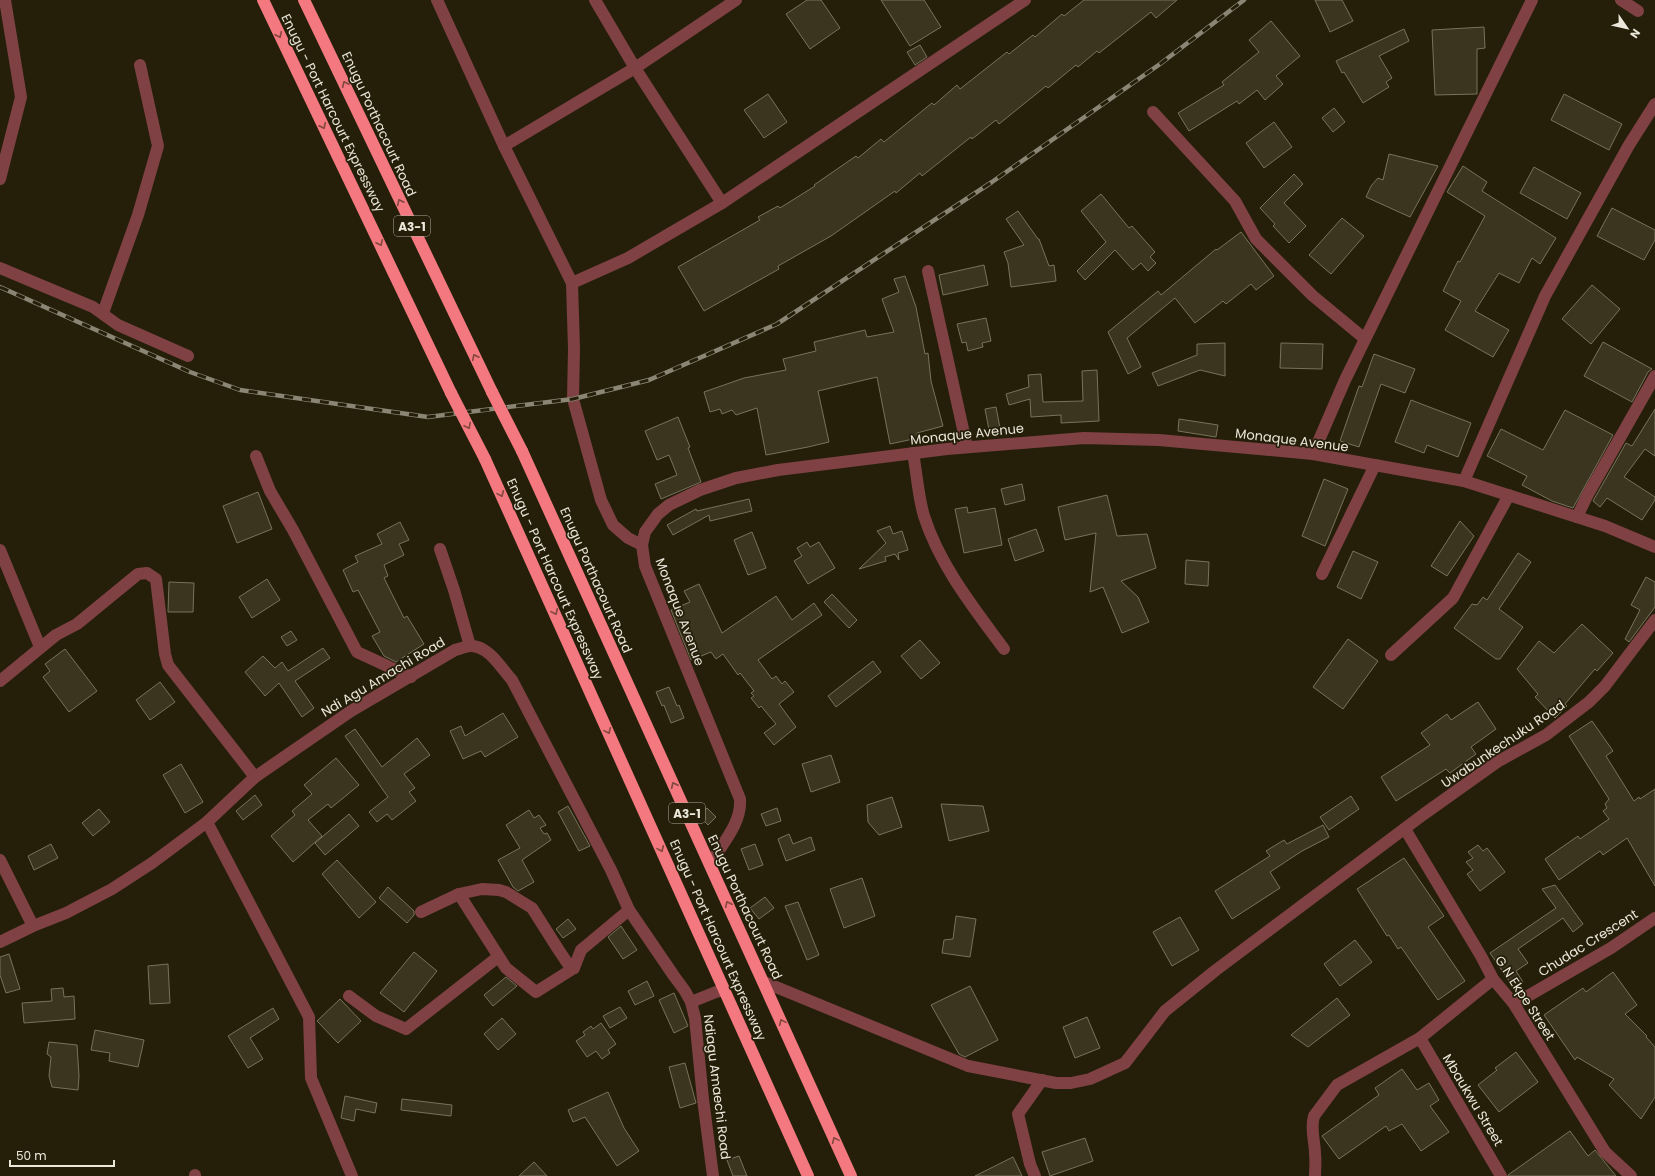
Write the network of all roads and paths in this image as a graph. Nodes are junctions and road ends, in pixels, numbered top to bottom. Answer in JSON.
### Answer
{"nodes":[{"id":1,"x":5,"y":0,"type":"edge"},
{"id":2,"x":263,"y":0,"type":"edge"},
{"id":3,"x":304,"y":0,"type":"edge"},
{"id":4,"x":438,"y":0,"type":"edge"},
{"id":5,"x":595,"y":0,"type":"edge"},
{"id":6,"x":736,"y":0,"type":"edge"},
{"id":7,"x":1025,"y":0,"type":"edge"},
{"id":8,"x":1532,"y":0,"type":"edge"},
{"id":9,"x":1621,"y":0,"type":"edge"},
{"id":10,"x":1638,"y":12,"type":"dead end"},
{"id":11,"x":140,"y":65,"type":"dead end"},
{"id":12,"x":635,"y":68,"type":"junction"},
{"id":13,"x":1655,"y":104,"type":"edge"},
{"id":14,"x":1153,"y":112,"type":"dead end"},
{"id":15,"x":504,"y":146,"type":"junction"},
{"id":16,"x":0,"y":179,"type":"edge"},
{"id":17,"x":722,"y":203,"type":"junction"},
{"id":18,"x":0,"y":268,"type":"edge"},
{"id":19,"x":928,"y":271,"type":"dead end"},
{"id":20,"x":572,"y":283,"type":"junction"},
{"id":21,"x":103,"y":313,"type":"junction"},
{"id":22,"x":1365,"y":340,"type":"junction"},
{"id":23,"x":188,"y":356,"type":"dead end"},
{"id":24,"x":1655,"y":376,"type":"edge"},
{"id":25,"x":967,"y":447,"type":"junction"},
{"id":26,"x":913,"y":453,"type":"junction"},
{"id":27,"x":1313,"y":454,"type":"junction"},
{"id":28,"x":256,"y":456,"type":"dead end"},
{"id":29,"x":1375,"y":465,"type":"junction"},
{"id":30,"x":1464,"y":481,"type":"junction"},
{"id":31,"x":1509,"y":495,"type":"junction"},
{"id":32,"x":1577,"y":517,"type":"junction"},
{"id":33,"x":642,"y":545,"type":"junction"},
{"id":34,"x":1655,"y":547,"type":"edge"},
{"id":35,"x":440,"y":549,"type":"dead end"},
{"id":36,"x":0,"y":550,"type":"edge"},
{"id":37,"x":1322,"y":574,"type":"dead end"},
{"id":38,"x":1655,"y":620,"type":"edge"},
{"id":39,"x":470,"y":646,"type":"junction"},
{"id":40,"x":40,"y":648,"type":"junction"},
{"id":41,"x":1004,"y":649,"type":"dead end"},
{"id":42,"x":1391,"y":654,"type":"dead end"},
{"id":43,"x":411,"y":677,"type":"junction"},
{"id":44,"x":0,"y":681,"type":"edge"},
{"id":45,"x":255,"y":777,"type":"junction"},
{"id":46,"x":207,"y":822,"type":"junction"},
{"id":47,"x":1405,"y":829,"type":"junction"},
{"id":48,"x":0,"y":860,"type":"edge"},
{"id":49,"x":710,"y":864,"type":"junction"},
{"id":50,"x":459,"y":894,"type":"junction"},
{"id":51,"x":629,"y":910,"type":"junction"},
{"id":52,"x":421,"y":912,"type":"dead end"},
{"id":53,"x":1655,"y":918,"type":"edge"},
{"id":54,"x":33,"y":926,"type":"junction"},
{"id":55,"x":0,"y":942,"type":"edge"},
{"id":56,"x":498,"y":957,"type":"junction"},
{"id":57,"x":574,"y":968,"type":"junction"},
{"id":58,"x":1493,"y":979,"type":"junction"},
{"id":59,"x":764,"y":982,"type":"junction"},
{"id":60,"x":725,"y":990,"type":"junction"},
{"id":61,"x":349,"y":996,"type":"dead end"},
{"id":62,"x":691,"y":1002,"type":"junction"},
{"id":63,"x":1514,"y":1004,"type":"junction"},
{"id":64,"x":1420,"y":1038,"type":"junction"},
{"id":65,"x":1042,"y":1080,"type":"junction"},
{"id":66,"x":352,"y":1176,"type":"edge"},
{"id":67,"x":713,"y":1176,"type":"edge"},
{"id":68,"x":808,"y":1176,"type":"edge"},
{"id":69,"x":851,"y":1176,"type":"edge"},
{"id":70,"x":1035,"y":1176,"type":"edge"},
{"id":71,"x":1315,"y":1176,"type":"edge"},
{"id":72,"x":1501,"y":1176,"type":"edge"},
{"id":73,"x":1631,"y":1176,"type":"edge"}],
"edges":[{"from":1,"to":16,"type":"street"},
{"from":2,"to":60,"type":"highway","name":"Enugu - Port Harcourt Expressway","number":"A3-1","one_way":true,"bridge":true},
{"from":49,"to":3,"type":"highway","name":"Enugu Porthacourt Road","number":"A3-1","one_way":true,"bridge":true},
{"from":4,"to":15,"type":"street"},
{"from":5,"to":12,"type":"street"},
{"from":6,"to":12,"type":"street"},
{"from":7,"to":17,"type":"street"},
{"from":8,"to":22,"type":"street"},
{"from":9,"to":10,"type":"street"},
{"from":11,"to":21,"type":"street"},
{"from":12,"to":15,"type":"street"},
{"from":12,"to":17,"type":"street"},
{"from":13,"to":30,"type":"street"},
{"from":14,"to":22,"type":"street"},
{"from":15,"to":20,"type":"street"},
{"from":17,"to":20,"type":"street"},
{"from":18,"to":21,"type":"street"},
{"from":19,"to":25,"type":"street"},
{"from":20,"to":33,"type":"street"},
{"from":21,"to":23,"type":"street"},
{"from":22,"to":27,"type":"street"},
{"from":24,"to":32,"type":"street"},
{"from":25,"to":26,"type":"street","name":"Monaque Avenue"},
{"from":25,"to":27,"type":"street","name":"Monaque Avenue"},
{"from":26,"to":33,"type":"street","name":"Monaque Avenue"},
{"from":26,"to":41,"type":"street"},
{"from":27,"to":29,"type":"street","name":"Monaque Avenue"},
{"from":28,"to":43,"type":"street"},
{"from":29,"to":30,"type":"street","name":"Monaque Avenue"},
{"from":29,"to":37,"type":"street"},
{"from":30,"to":31,"type":"street","name":"Monaque Avenue"},
{"from":31,"to":32,"type":"street","name":"Monaque Avenue"},
{"from":31,"to":42,"type":"street"},
{"from":32,"to":34,"type":"street","name":"Monaque Avenue"},
{"from":33,"to":49,"type":"street","name":"Monaque Avenue"},
{"from":35,"to":39,"type":"street"},
{"from":36,"to":40,"type":"street"},
{"from":38,"to":47,"type":"street","name":"Uwabunkechuku Road"},
{"from":39,"to":43,"type":"street","name":"Ndi Agu Amachi Road"},
{"from":39,"to":51,"type":"street"},
{"from":40,"to":44,"type":"street"},
{"from":40,"to":45,"type":"street"},
{"from":43,"to":45,"type":"street","name":"Ndi Agu Amachi Road"},
{"from":45,"to":46,"type":"street","name":"Ndi Agu Amachi Road"},
{"from":46,"to":54,"type":"street","name":"Ndi Agu Amachi Road"},
{"from":46,"to":66,"type":"street"},
{"from":47,"to":58,"type":"street","name":"G N Ekpe Street"},
{"from":47,"to":65,"type":"street","name":"Uwabunkechuku Road"},
{"from":48,"to":54,"type":"street"},
{"from":59,"to":49,"type":"highway","name":"Enugu Porthacourt Road","number":"A3-1","one_way":true},
{"from":50,"to":52,"type":"street"},
{"from":50,"to":56,"type":"street"},
{"from":50,"to":57,"type":"street"},
{"from":51,"to":57,"type":"street"},
{"from":51,"to":62,"type":"street"},
{"from":53,"to":63,"type":"street","name":"Chudac Crescent"},
{"from":54,"to":55,"type":"street","name":"Ndi Agu Amachi Road"},
{"from":56,"to":57,"type":"street"},
{"from":56,"to":61,"type":"street"},
{"from":58,"to":63,"type":"street","name":"G N Ekpe Street"},
{"from":58,"to":64,"type":"street"},
{"from":59,"to":65,"type":"street","name":"Uwabunkechuku Road"},
{"from":69,"to":59,"type":"highway","name":"Enugu Porthacourt Road","number":"A3-1","one_way":true},
{"from":60,"to":62,"type":"street"},
{"from":60,"to":68,"type":"highway","name":"Enugu - Port Harcourt Expressway","number":"A3-1"},
{"from":62,"to":67,"type":"street","name":"Ndiagu Amaechi Road"},
{"from":63,"to":73,"type":"street","name":"G N Ekpe Street"},
{"from":64,"to":71,"type":"street"},
{"from":64,"to":72,"type":"street","name":"Mbaukwu Street"},
{"from":65,"to":70,"type":"street"}]}
